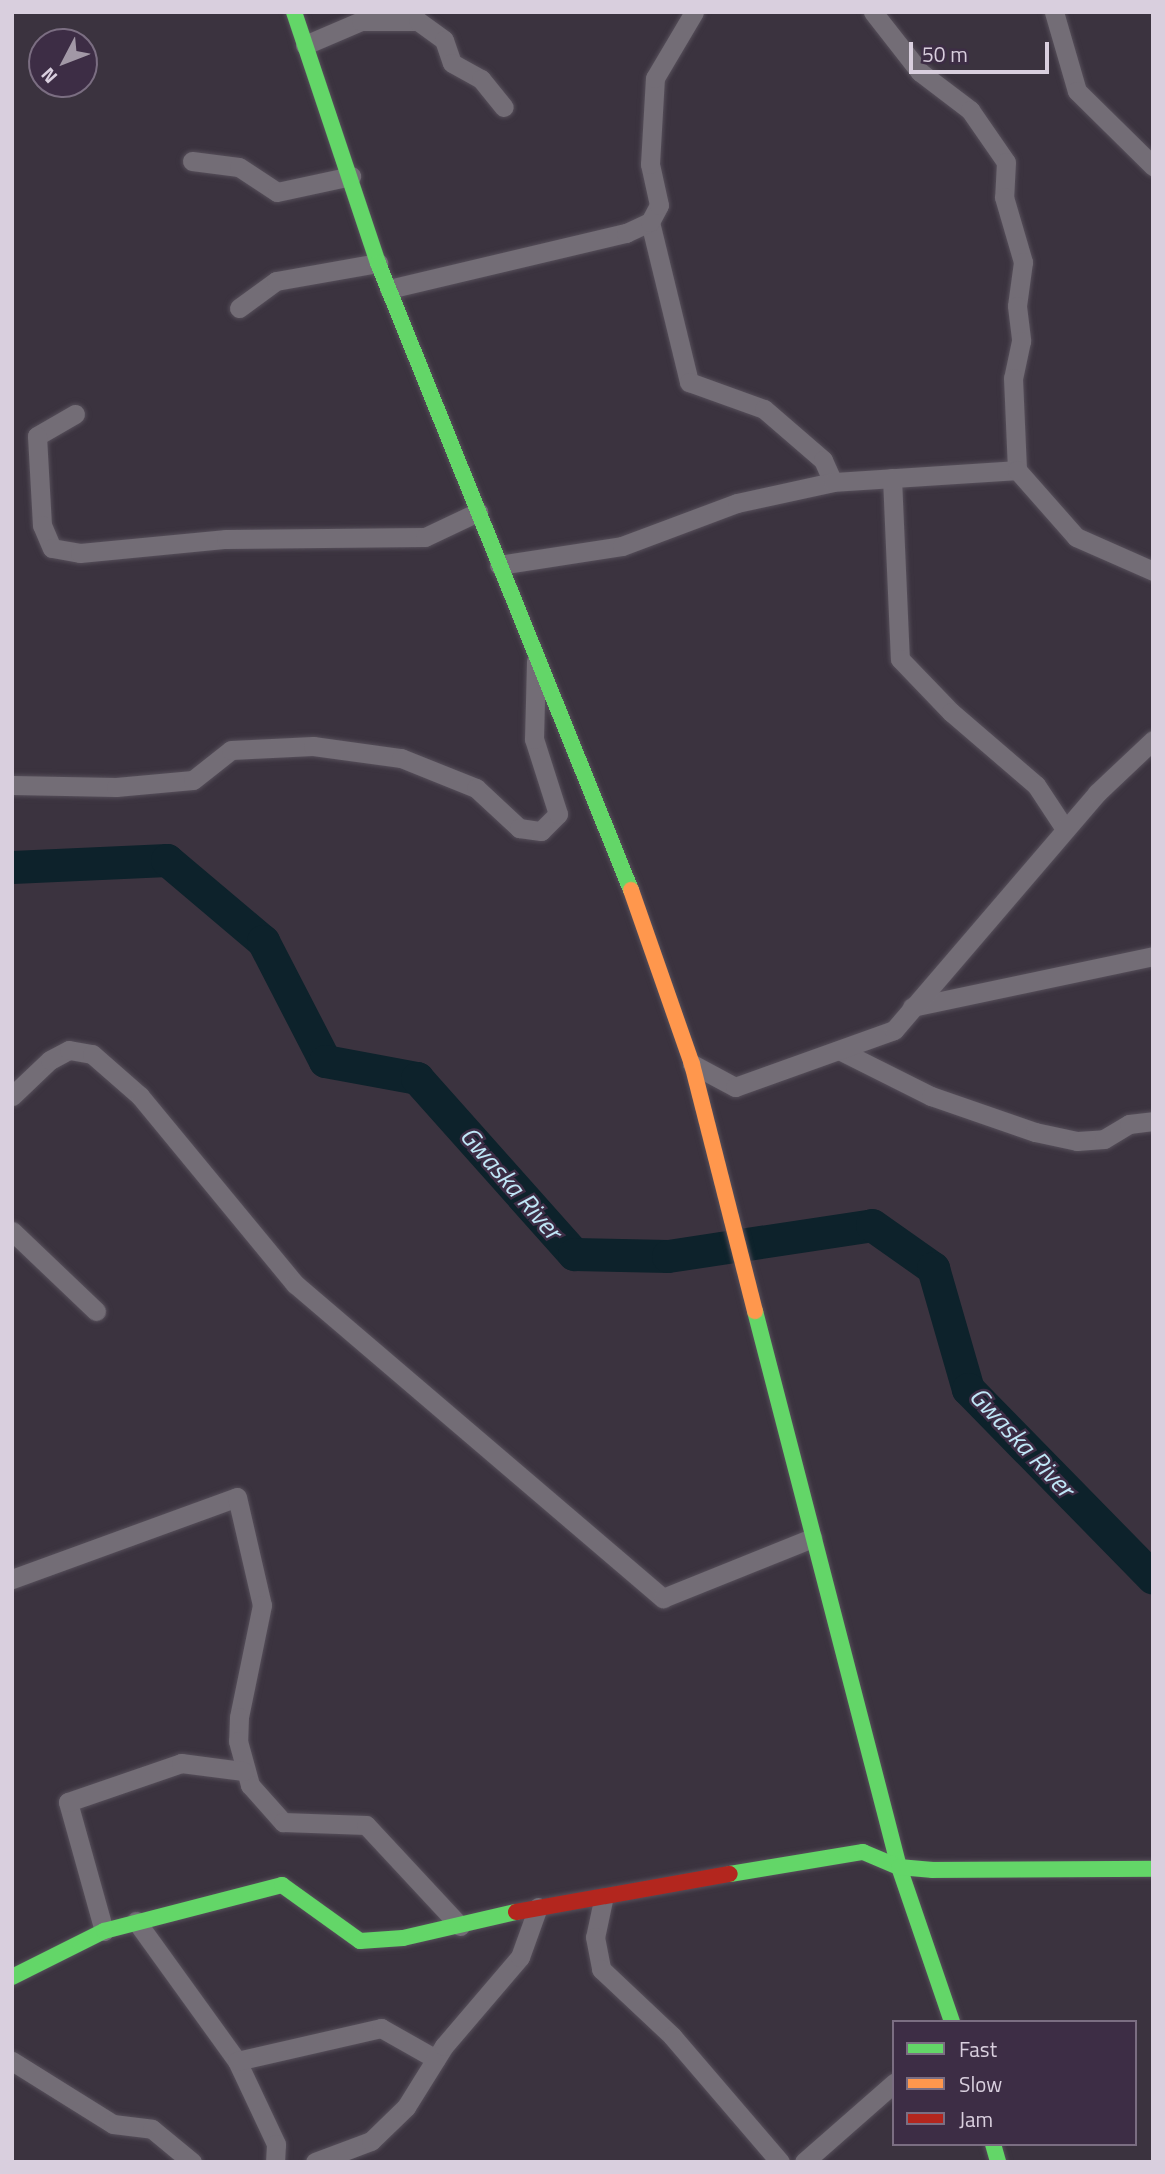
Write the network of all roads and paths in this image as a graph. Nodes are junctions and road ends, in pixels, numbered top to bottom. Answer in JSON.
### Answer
{"nodes":[{"id":1,"x":294,"y":12,"type":"edge"},
{"id":2,"x":694,"y":12,"type":"edge"},
{"id":3,"x":873,"y":12,"type":"edge"},
{"id":4,"x":1054,"y":12,"type":"edge"},
{"id":5,"x":306,"y":45,"type":"junction"},
{"id":6,"x":504,"y":107,"type":"dead end"},
{"id":7,"x":192,"y":160,"type":"dead end"},
{"id":8,"x":1153,"y":166,"type":"edge"},
{"id":9,"x":351,"y":176,"type":"junction"},
{"id":10,"x":650,"y":222,"type":"junction"},
{"id":11,"x":378,"y":263,"type":"junction"},
{"id":12,"x":389,"y":289,"type":"junction"},
{"id":13,"x":239,"y":308,"type":"dead end"},
{"id":14,"x":75,"y":414,"type":"dead end"},
{"id":15,"x":1017,"y":470,"type":"junction"},
{"id":16,"x":892,"y":478,"type":"junction"},
{"id":17,"x":833,"y":482,"type":"junction"},
{"id":18,"x":478,"y":512,"type":"junction"},
{"id":19,"x":499,"y":565,"type":"junction"},
{"id":20,"x":1153,"y":570,"type":"edge"},
{"id":21,"x":536,"y":657,"type":"junction"},
{"id":22,"x":1153,"y":740,"type":"edge"},
{"id":23,"x":12,"y":785,"type":"edge"},
{"id":24,"x":1065,"y":829,"type":"junction"},
{"id":25,"x":1153,"y":956,"type":"edge"},
{"id":26,"x":912,"y":1007,"type":"junction"},
{"id":27,"x":841,"y":1051,"type":"junction"},
{"id":28,"x":692,"y":1064,"type":"junction"},
{"id":29,"x":12,"y":1096,"type":"edge"},
{"id":30,"x":1153,"y":1121,"type":"edge"},
{"id":31,"x":12,"y":1231,"type":"edge"},
{"id":32,"x":96,"y":1311,"type":"dead end"},
{"id":33,"x":812,"y":1538,"type":"junction"},
{"id":34,"x":12,"y":1579,"type":"edge"},
{"id":35,"x":243,"y":1771,"type":"junction"},
{"id":36,"x":899,"y":1867,"type":"junction"},
{"id":37,"x":1153,"y":1869,"type":"edge"},
{"id":38,"x":603,"y":1900,"type":"junction"},
{"id":39,"x":538,"y":1907,"type":"junction"},
{"id":40,"x":136,"y":1921,"type":"junction"},
{"id":41,"x":460,"y":1926,"type":"junction"},
{"id":42,"x":104,"y":1931,"type":"junction"},
{"id":43,"x":12,"y":1977,"type":"edge"},
{"id":44,"x":951,"y":2020,"type":"edge"},
{"id":45,"x":436,"y":2059,"type":"junction"},
{"id":46,"x":12,"y":2061,"type":"edge"},
{"id":47,"x":237,"y":2061,"type":"junction"},
{"id":48,"x":892,"y":2085,"type":"edge"},
{"id":49,"x":192,"y":2162,"type":"edge"},
{"id":50,"x":275,"y":2162,"type":"edge"},
{"id":51,"x":315,"y":2162,"type":"edge"},
{"id":52,"x":780,"y":2162,"type":"edge"},
{"id":53,"x":804,"y":2162,"type":"edge"}],
"edges":[{"from":1,"to":5,"type":"main road"},
{"from":2,"to":10,"type":"street"},
{"from":3,"to":15,"type":"street"},
{"from":4,"to":8,"type":"street"},
{"from":5,"to":6,"type":"street"},
{"from":5,"to":9,"type":"main road"},
{"from":7,"to":9,"type":"street"},
{"from":9,"to":11,"type":"main road"},
{"from":10,"to":12,"type":"street"},
{"from":10,"to":17,"type":"street"},
{"from":11,"to":12,"type":"main road"},
{"from":11,"to":13,"type":"street"},
{"from":12,"to":18,"type":"main road"},
{"from":14,"to":18,"type":"street"},
{"from":15,"to":16,"type":"street"},
{"from":15,"to":20,"type":"street"},
{"from":16,"to":17,"type":"street"},
{"from":16,"to":24,"type":"street"},
{"from":17,"to":19,"type":"street"},
{"from":18,"to":19,"type":"main road"},
{"from":19,"to":21,"type":"main road"},
{"from":21,"to":23,"type":"street"},
{"from":21,"to":28,"type":"main road"},
{"from":22,"to":24,"type":"street"},
{"from":24,"to":26,"type":"street"},
{"from":25,"to":26,"type":"street"},
{"from":26,"to":27,"type":"street"},
{"from":27,"to":28,"type":"street"},
{"from":27,"to":30,"type":"street"},
{"from":28,"to":33,"type":"main road"},
{"from":29,"to":33,"type":"street"},
{"from":31,"to":32,"type":"street"},
{"from":33,"to":36,"type":"main road"},
{"from":34,"to":35,"type":"street"},
{"from":35,"to":41,"type":"street"},
{"from":35,"to":42,"type":"street"},
{"from":36,"to":37,"type":"main road"},
{"from":36,"to":38,"type":"main road"},
{"from":36,"to":44,"type":"main road"},
{"from":38,"to":39,"type":"main road"},
{"from":38,"to":52,"type":"street"},
{"from":39,"to":41,"type":"main road"},
{"from":39,"to":45,"type":"street"},
{"from":40,"to":41,"type":"main road"},
{"from":40,"to":42,"type":"main road"},
{"from":40,"to":47,"type":"street"},
{"from":42,"to":43,"type":"main road"},
{"from":45,"to":47,"type":"street"},
{"from":45,"to":51,"type":"street"},
{"from":46,"to":49,"type":"street"},
{"from":47,"to":50,"type":"street"},
{"from":48,"to":53,"type":"street"}]}
